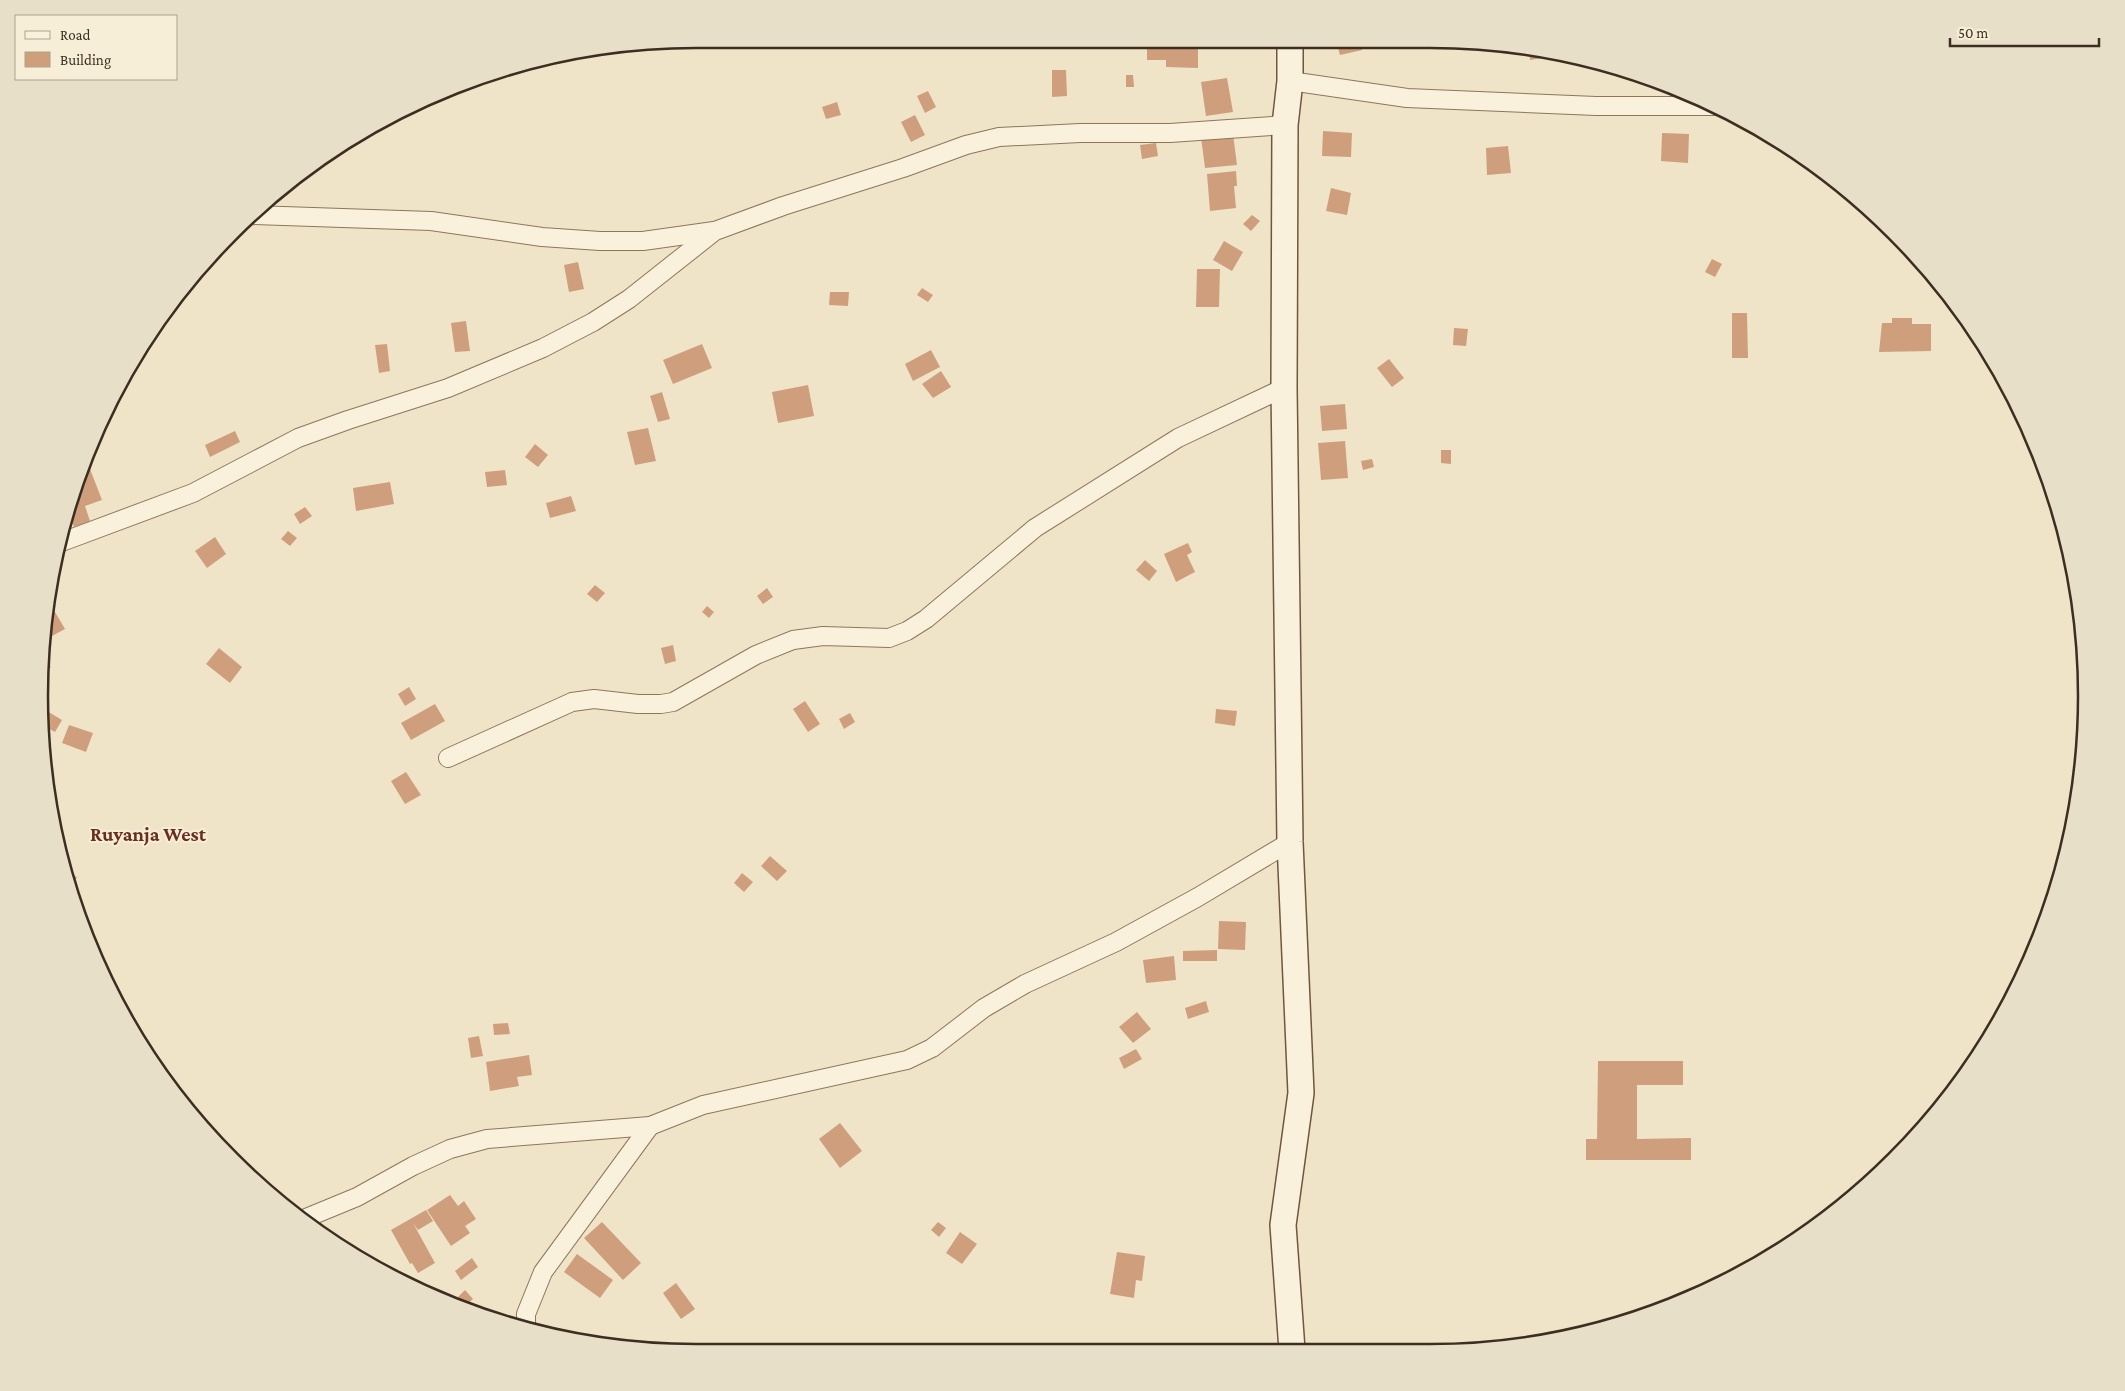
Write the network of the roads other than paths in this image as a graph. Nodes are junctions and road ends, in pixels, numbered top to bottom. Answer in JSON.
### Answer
{"nodes":[{"id":1,"x":1290,"y":48,"type":"edge"},
{"id":2,"x":1290,"y":81,"type":"junction"},
{"id":3,"x":1698,"y":106,"type":"edge"},
{"id":4,"x":1285,"y":125,"type":"junction"},
{"id":5,"x":260,"y":215,"type":"edge"},
{"id":6,"x":715,"y":231,"type":"junction"},
{"id":7,"x":1284,"y":388,"type":"junction"},
{"id":8,"x":67,"y":540,"type":"edge"},
{"id":9,"x":448,"y":758,"type":"dead end"},
{"id":10,"x":1290,"y":842,"type":"junction"},
{"id":11,"x":650,"y":1126,"type":"junction"},
{"id":12,"x":310,"y":1216,"type":"edge"},
{"id":13,"x":526,"y":1320,"type":"edge"},
{"id":14,"x":1292,"y":1344,"type":"edge"}],
"edges":[{"from":1,"to":2,"type":"main road"},
{"from":2,"to":3,"type":"street"},
{"from":2,"to":4,"type":"main road"},
{"from":4,"to":6,"type":"street"},
{"from":4,"to":7,"type":"main road"},
{"from":5,"to":6,"type":"street"},
{"from":6,"to":8,"type":"street"},
{"from":7,"to":9,"type":"street"},
{"from":7,"to":10,"type":"main road"},
{"from":10,"to":11,"type":"street"},
{"from":10,"to":14,"type":"main road"},
{"from":11,"to":12,"type":"street"},
{"from":11,"to":13,"type":"street"}]}
